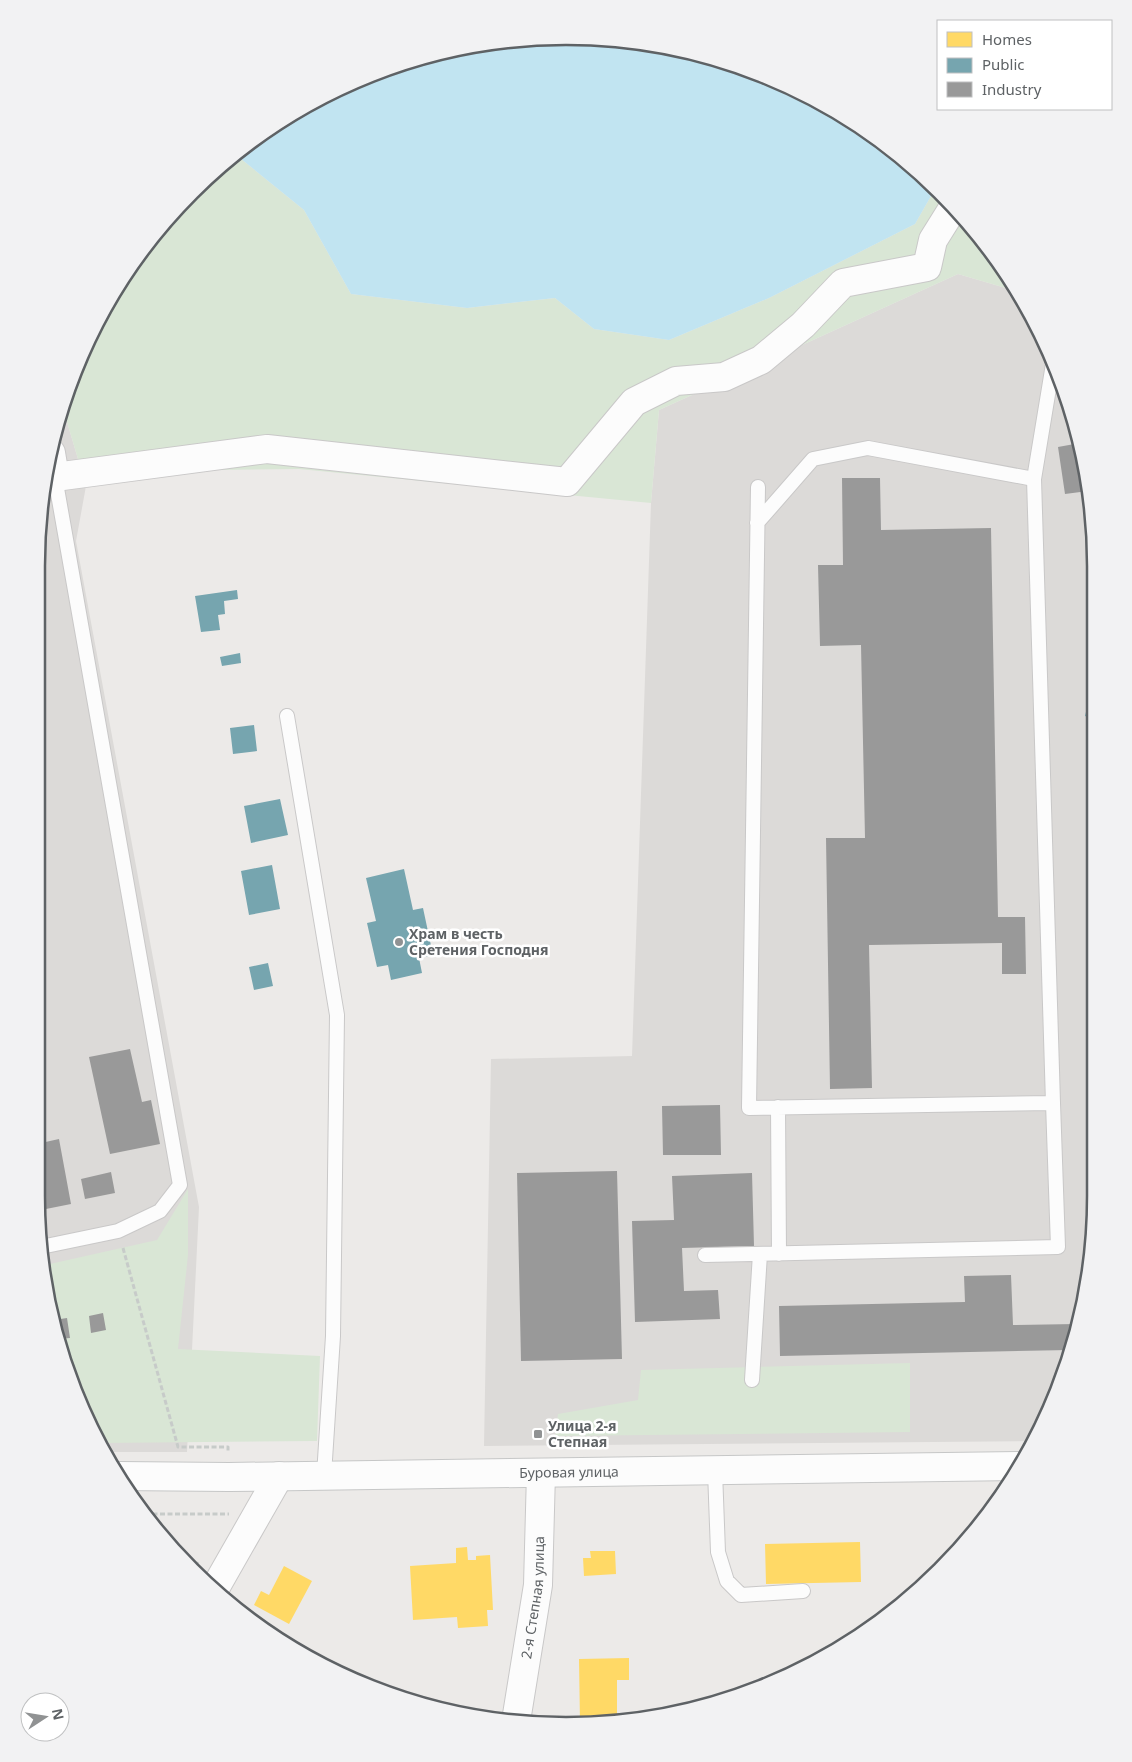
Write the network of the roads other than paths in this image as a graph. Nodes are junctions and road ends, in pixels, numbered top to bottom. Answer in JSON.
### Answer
{"nodes":[{"id":1,"x":950,"y":214,"type":"edge"},
{"id":2,"x":1051,"y":377,"type":"edge"},
{"id":3,"x":55,"y":465,"type":"edge"},
{"id":4,"x":54,"y":470,"type":"edge"},
{"id":5,"x":1034,"y":479,"type":"junction"},
{"id":6,"x":758,"y":487,"type":"dead end"},
{"id":7,"x":757,"y":523,"type":"junction"},
{"id":8,"x":287,"y":716,"type":"dead end"},
{"id":9,"x":1053,"y":1103,"type":"junction"},
{"id":10,"x":778,"y":1107,"type":"junction"},
{"id":11,"x":47,"y":1246,"type":"edge"},
{"id":12,"x":760,"y":1254,"type":"junction"},
{"id":13,"x":779,"y":1254,"type":"junction"},
{"id":14,"x":705,"y":1256,"type":"dead end"},
{"id":15,"x":752,"y":1380,"type":"dead end"},
{"id":16,"x":1011,"y":1466,"type":"edge"},
{"id":17,"x":716,"y":1470,"type":"junction"},
{"id":18,"x":541,"y":1473,"type":"junction"},
{"id":19,"x":324,"y":1475,"type":"junction"},
{"id":20,"x":127,"y":1476,"type":"edge"},
{"id":21,"x":280,"y":1476,"type":"junction"},
{"id":22,"x":218,"y":1584,"type":"edge"},
{"id":23,"x":803,"y":1591,"type":"dead end"},
{"id":24,"x":517,"y":1715,"type":"edge"}],
"edges":[{"from":1,"to":3,"type":"street"},
{"from":2,"to":5,"type":"lane"},
{"from":4,"to":11,"type":"lane"},
{"from":5,"to":7,"type":"lane"},
{"from":5,"to":9,"type":"lane"},
{"from":6,"to":7,"type":"lane"},
{"from":7,"to":10,"type":"lane"},
{"from":8,"to":19,"type":"lane"},
{"from":9,"to":10,"type":"lane"},
{"from":9,"to":13,"type":"lane"},
{"from":10,"to":13,"type":"lane"},
{"from":12,"to":13,"type":"lane"},
{"from":12,"to":14,"type":"lane"},
{"from":12,"to":15,"type":"lane"},
{"from":16,"to":17,"type":"street","name":"Буровая улица"},
{"from":17,"to":18,"type":"street","name":"Буровая улица"},
{"from":17,"to":23,"type":"lane"},
{"from":18,"to":19,"type":"street","name":"Буровая улица"},
{"from":18,"to":24,"type":"street","name":"2-я Степная улица"},
{"from":19,"to":21,"type":"street","name":"Буровая улица"},
{"from":20,"to":21,"type":"street","name":"Буровая улица"},
{"from":21,"to":22,"type":"street"}]}
